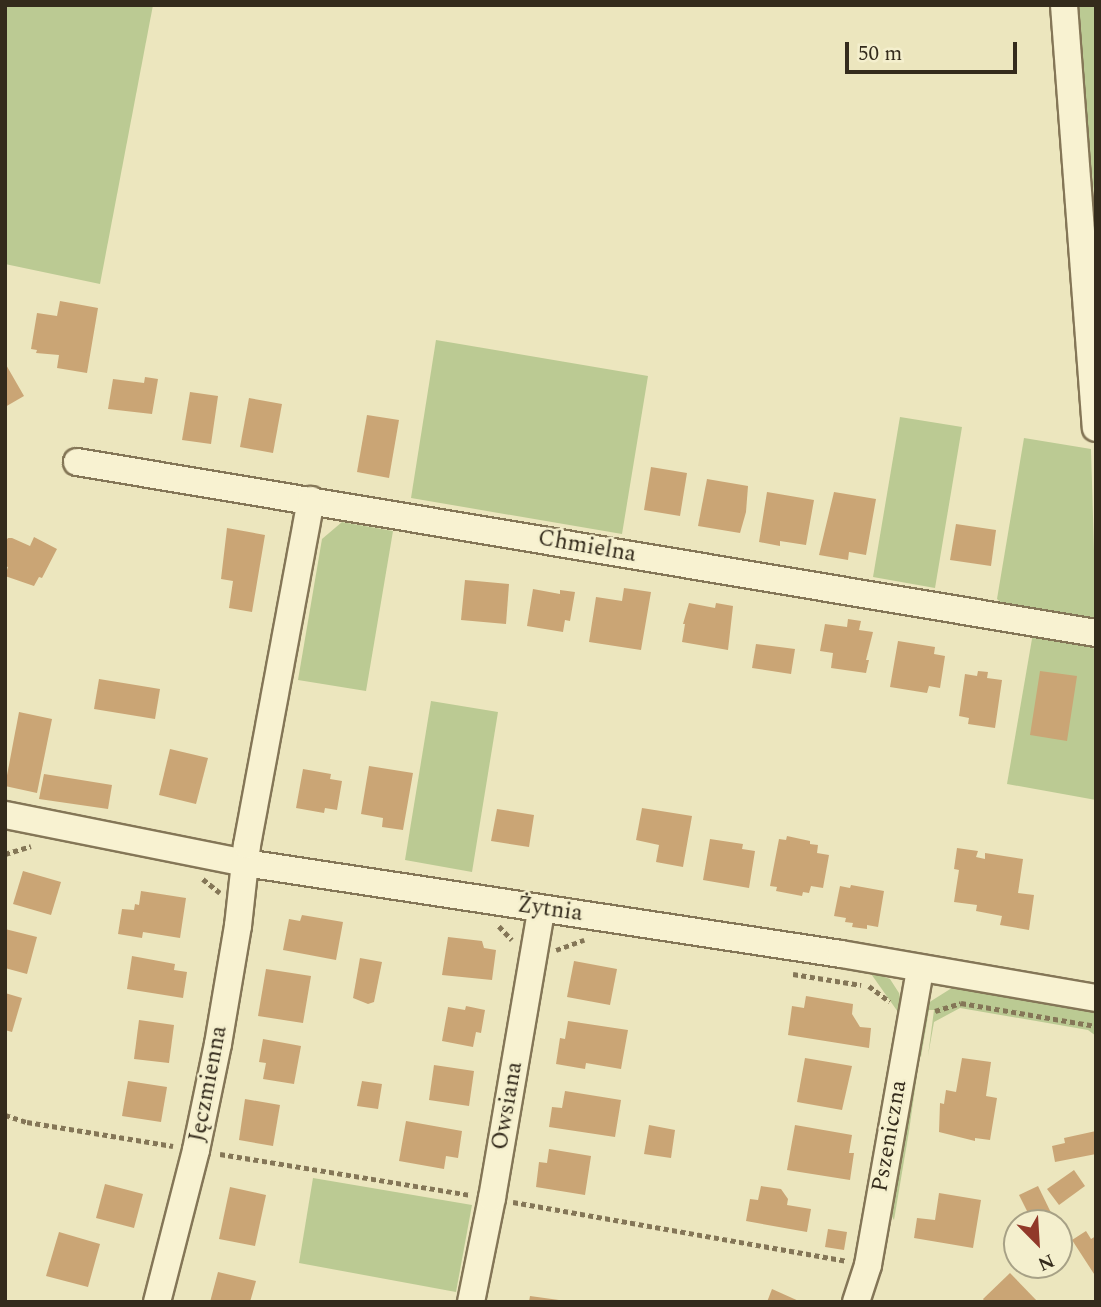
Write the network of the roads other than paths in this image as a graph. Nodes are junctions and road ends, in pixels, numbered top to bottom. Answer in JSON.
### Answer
{"nodes":[{"id":1,"x":1064,"y":5,"type":"edge"},
{"id":2,"x":1096,"y":428,"type":"edge"},
{"id":3,"x":78,"y":462,"type":"dead end"},
{"id":4,"x":311,"y":500,"type":"junction"},
{"id":5,"x":1096,"y":633,"type":"edge"},
{"id":6,"x":5,"y":815,"type":"edge"},
{"id":7,"x":245,"y":863,"type":"junction"},
{"id":8,"x":541,"y":910,"type":"junction"},
{"id":9,"x":920,"y":969,"type":"junction"},
{"id":10,"x":1096,"y":998,"type":"edge"},
{"id":11,"x":156,"y":1302,"type":"edge"},
{"id":12,"x":471,"y":1302,"type":"edge"},
{"id":13,"x":856,"y":1302,"type":"edge"}],
"edges":[{"from":1,"to":2,"type":"street"},
{"from":3,"to":4,"type":"street","name":"Chmielna"},
{"from":4,"to":5,"type":"street","name":"Chmielna"},
{"from":4,"to":7,"type":"street","name":"Jęczmienna"},
{"from":6,"to":7,"type":"street","name":"Żytnia"},
{"from":7,"to":8,"type":"street","name":"Żytnia"},
{"from":7,"to":11,"type":"street","name":"Jęczmienna"},
{"from":8,"to":9,"type":"street","name":"Żytnia"},
{"from":8,"to":12,"type":"street","name":"Owsiana"},
{"from":9,"to":10,"type":"street","name":"Żytnia"},
{"from":9,"to":13,"type":"street","name":"Pszeniczna"}]}
